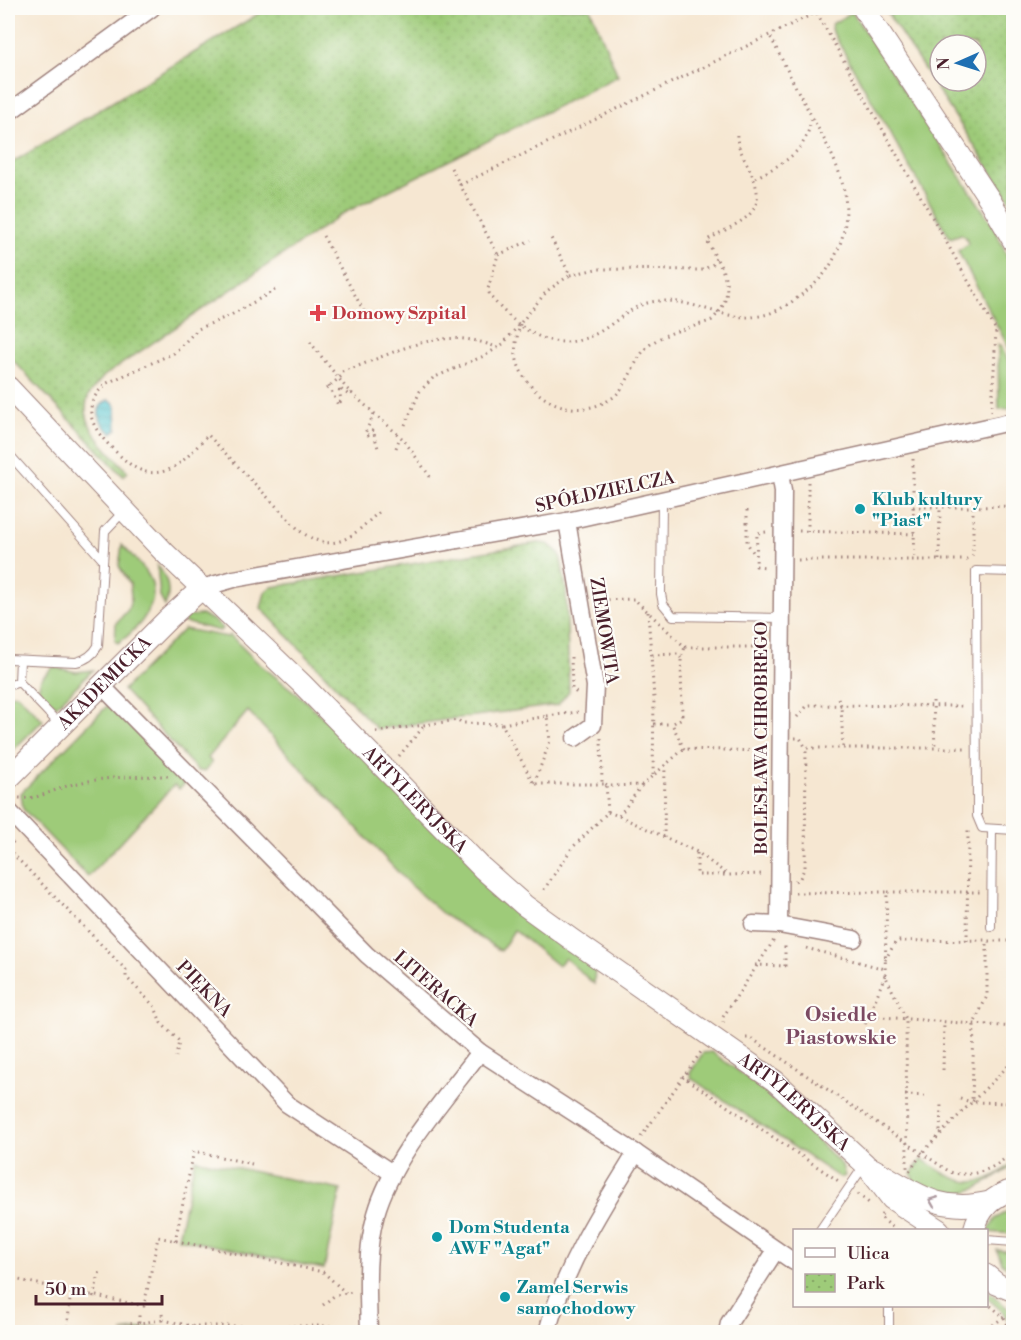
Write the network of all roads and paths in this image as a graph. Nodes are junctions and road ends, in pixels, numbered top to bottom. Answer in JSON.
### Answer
{"nodes":[{"id":1,"x":814,"y":8,"type":"edge"},
{"id":2,"x":862,"y":8,"type":"edge"},
{"id":3,"x":140,"y":11,"type":"edge"},
{"id":4,"x":817,"y":12,"type":"junction"},
{"id":5,"x":770,"y":34,"type":"junction"},
{"id":6,"x":8,"y":113,"type":"edge"},
{"id":7,"x":811,"y":116,"type":"junction"},
{"id":8,"x":737,"y":132,"type":"dead end"},
{"id":9,"x":451,"y":168,"type":"dead end"},
{"id":10,"x":755,"y":178,"type":"junction"},
{"id":11,"x":460,"y":185,"type":"junction"},
{"id":12,"x":323,"y":236,"type":"dead end"},
{"id":13,"x":551,"y":238,"type":"dead end"},
{"id":14,"x":531,"y":240,"type":"dead end"},
{"id":15,"x":1014,"y":242,"type":"edge"},
{"id":16,"x":498,"y":255,"type":"junction"},
{"id":17,"x":716,"y":258,"type":"junction"},
{"id":18,"x":570,"y":274,"type":"junction"},
{"id":19,"x":275,"y":290,"type":"dead end"},
{"id":20,"x":718,"y":314,"type":"junction"},
{"id":21,"x":368,"y":318,"type":"dead end"},
{"id":22,"x":520,"y":324,"type":"junction"},
{"id":23,"x":310,"y":342,"type":"dead end"},
{"id":24,"x":498,"y":348,"type":"junction"},
{"id":25,"x":338,"y":379,"type":"junction"},
{"id":26,"x":8,"y":387,"type":"edge"},
{"id":27,"x":351,"y":393,"type":"junction"},
{"id":28,"x":374,"y":414,"type":"junction"},
{"id":29,"x":992,"y":416,"type":"dead end"},
{"id":30,"x":1014,"y":421,"type":"edge"},
{"id":31,"x":405,"y":425,"type":"dead end"},
{"id":32,"x":400,"y":437,"type":"junction"},
{"id":33,"x":378,"y":448,"type":"dead end"},
{"id":34,"x":396,"y":448,"type":"dead end"},
{"id":35,"x":8,"y":453,"type":"edge"},
{"id":36,"x":913,"y":455,"type":"dead end"},
{"id":37,"x":780,"y":474,"type":"junction"},
{"id":38,"x":431,"y":478,"type":"dead end"},
{"id":39,"x":808,"y":480,"type":"dead end"},
{"id":40,"x":662,"y":501,"type":"junction"},
{"id":41,"x":1014,"y":506,"type":"edge"},
{"id":42,"x":913,"y":507,"type":"junction"},
{"id":43,"x":940,"y":507,"type":"junction"},
{"id":44,"x":973,"y":507,"type":"junction"},
{"id":45,"x":747,"y":510,"type":"dead end"},
{"id":46,"x":125,"y":511,"type":"junction"},
{"id":47,"x":380,"y":511,"type":"dead end"},
{"id":48,"x":567,"y":521,"type":"junction"},
{"id":49,"x":782,"y":531,"type":"junction"},
{"id":50,"x":808,"y":531,"type":"junction"},
{"id":51,"x":914,"y":534,"type":"junction"},
{"id":52,"x":756,"y":556,"type":"dead end"},
{"id":53,"x":103,"y":560,"type":"junction"},
{"id":54,"x":781,"y":560,"type":"junction"},
{"id":55,"x":915,"y":560,"type":"junction"},
{"id":56,"x":939,"y":560,"type":"junction"},
{"id":57,"x":969,"y":560,"type":"junction"},
{"id":58,"x":976,"y":571,"type":"junction"},
{"id":59,"x":1014,"y":572,"type":"edge"},
{"id":60,"x":202,"y":588,"type":"junction"},
{"id":61,"x":648,"y":612,"type":"dead end"},
{"id":62,"x":781,"y":618,"type":"junction"},
{"id":63,"x":685,"y":647,"type":"dead end"},
{"id":64,"x":651,"y":655,"type":"junction"},
{"id":65,"x":571,"y":657,"type":"dead end"},
{"id":66,"x":681,"y":658,"type":"junction"},
{"id":67,"x":8,"y":659,"type":"edge"},
{"id":68,"x":20,"y":660,"type":"junction"},
{"id":69,"x":19,"y":682,"type":"junction"},
{"id":70,"x":101,"y":685,"type":"junction"},
{"id":71,"x":8,"y":686,"type":"edge"},
{"id":72,"x":583,"y":698,"type":"dead end"},
{"id":73,"x":838,"y":698,"type":"dead end"},
{"id":74,"x":933,"y":703,"type":"junction"},
{"id":75,"x":841,"y":705,"type":"junction"},
{"id":76,"x":969,"y":706,"type":"dead end"},
{"id":77,"x":583,"y":708,"type":"dead end"},
{"id":78,"x":547,"y":716,"type":"junction"},
{"id":79,"x":502,"y":724,"type":"junction"},
{"id":80,"x":654,"y":724,"type":"junction"},
{"id":81,"x":672,"y":724,"type":"junction"},
{"id":82,"x":61,"y":725,"type":"junction"},
{"id":83,"x":425,"y":725,"type":"junction"},
{"id":84,"x":796,"y":726,"type":"dead end"},
{"id":85,"x":601,"y":727,"type":"dead end"},
{"id":86,"x":376,"y":732,"type":"dead end"},
{"id":87,"x":795,"y":733,"type":"dead end"},
{"id":88,"x":575,"y":738,"type":"dead end"},
{"id":89,"x":800,"y":738,"type":"dead end"},
{"id":90,"x":684,"y":748,"type":"junction"},
{"id":91,"x":843,"y":748,"type":"junction"},
{"id":92,"x":935,"y":748,"type":"junction"},
{"id":93,"x":969,"y":748,"type":"dead end"},
{"id":94,"x":771,"y":751,"type":"dead end"},
{"id":95,"x":399,"y":756,"type":"dead end"},
{"id":96,"x":665,"y":765,"type":"junction"},
{"id":97,"x":654,"y":775,"type":"junction"},
{"id":98,"x":191,"y":776,"type":"junction"},
{"id":99,"x":534,"y":784,"type":"junction"},
{"id":100,"x":606,"y":784,"type":"junction"},
{"id":101,"x":642,"y":785,"type":"junction"},
{"id":102,"x":9,"y":796,"type":"edge"},
{"id":103,"x":608,"y":812,"type":"junction"},
{"id":104,"x":619,"y":816,"type":"junction"},
{"id":105,"x":992,"y":830,"type":"junction"},
{"id":106,"x":1014,"y":830,"type":"edge"},
{"id":107,"x":664,"y":838,"type":"junction"},
{"id":108,"x":8,"y":849,"type":"edge"},
{"id":109,"x":697,"y":852,"type":"junction"},
{"id":110,"x":728,"y":875,"type":"junction"},
{"id":111,"x":776,"y":883,"type":"junction"},
{"id":112,"x":543,"y":891,"type":"dead end"},
{"id":113,"x":992,"y":891,"type":"junction"},
{"id":114,"x":886,"y":892,"type":"junction"},
{"id":115,"x":753,"y":924,"type":"dead end"},
{"id":116,"x":779,"y":925,"type":"junction"},
{"id":117,"x":991,"y":927,"type":"joint"},
{"id":118,"x":854,"y":939,"type":"dead end"},
{"id":119,"x":886,"y":940,"type":"junction"},
{"id":120,"x":899,"y":941,"type":"junction"},
{"id":121,"x":987,"y":941,"type":"junction"},
{"id":122,"x":1014,"y":941,"type":"edge"},
{"id":123,"x":785,"y":943,"type":"junction"},
{"id":124,"x":885,"y":961,"type":"junction"},
{"id":125,"x":755,"y":965,"type":"junction"},
{"id":126,"x":885,"y":969,"type":"junction"},
{"id":127,"x":885,"y":975,"type":"junction"},
{"id":128,"x":869,"y":1016,"type":"junction"},
{"id":129,"x":906,"y":1019,"type":"junction"},
{"id":130,"x":944,"y":1022,"type":"junction"},
{"id":131,"x":865,"y":1024,"type":"dead end"},
{"id":132,"x":974,"y":1024,"type":"junction"},
{"id":133,"x":1014,"y":1027,"type":"edge"},
{"id":134,"x":714,"y":1036,"type":"junction"},
{"id":135,"x":751,"y":1038,"type":"dead end"},
{"id":136,"x":480,"y":1052,"type":"junction"},
{"id":137,"x":176,"y":1057,"type":"dead end"},
{"id":138,"x":1014,"y":1060,"type":"edge"},
{"id":139,"x":943,"y":1070,"type":"dead end"},
{"id":140,"x":682,"y":1076,"type":"junction"},
{"id":141,"x":904,"y":1095,"type":"junction"},
{"id":142,"x":927,"y":1096,"type":"dead end"},
{"id":143,"x":960,"y":1099,"type":"dead end"},
{"id":144,"x":972,"y":1102,"type":"junction"},
{"id":145,"x":1014,"y":1103,"type":"edge"},
{"id":146,"x":941,"y":1105,"type":"dead end"},
{"id":147,"x":940,"y":1133,"type":"junction"},
{"id":148,"x":906,"y":1143,"type":"junction"},
{"id":149,"x":1014,"y":1149,"type":"edge"},
{"id":150,"x":636,"y":1153,"type":"junction"},
{"id":151,"x":922,"y":1153,"type":"junction"},
{"id":152,"x":252,"y":1164,"type":"dead end"},
{"id":153,"x":865,"y":1164,"type":"junction"},
{"id":154,"x":392,"y":1173,"type":"junction"},
{"id":155,"x":849,"y":1188,"type":"junction"},
{"id":156,"x":1012,"y":1189,"type":"edge"},
{"id":157,"x":990,"y":1202,"type":"junction"},
{"id":158,"x":883,"y":1212,"type":"dead end"},
{"id":159,"x":926,"y":1227,"type":"edge"},
{"id":160,"x":821,"y":1229,"type":"edge"},
{"id":161,"x":974,"y":1229,"type":"edge"},
{"id":162,"x":988,"y":1240,"type":"edge"},
{"id":163,"x":175,"y":1241,"type":"junction"},
{"id":164,"x":1014,"y":1242,"type":"edge"},
{"id":165,"x":776,"y":1250,"type":"junction"},
{"id":166,"x":793,"y":1261,"type":"edge"},
{"id":167,"x":100,"y":1271,"type":"dead end"},
{"id":168,"x":988,"y":1276,"type":"edge"},
{"id":169,"x":8,"y":1281,"type":"edge"},
{"id":170,"x":367,"y":1290,"type":"junction"},
{"id":171,"x":1013,"y":1291,"type":"edge"},
{"id":172,"x":346,"y":1293,"type":"junction"},
{"id":173,"x":93,"y":1297,"type":"junction"},
{"id":174,"x":70,"y":1299,"type":"dead end"},
{"id":175,"x":988,"y":1303,"type":"edge"},
{"id":176,"x":323,"y":1305,"type":"dead end"},
{"id":177,"x":889,"y":1307,"type":"edge"},
{"id":178,"x":140,"y":1314,"type":"dead end"},
{"id":179,"x":162,"y":1314,"type":"dead end"},
{"id":180,"x":1004,"y":1317,"type":"junction"},
{"id":181,"x":163,"y":1320,"type":"junction"},
{"id":182,"x":139,"y":1323,"type":"junction"},
{"id":183,"x":191,"y":1326,"type":"junction"},
{"id":184,"x":333,"y":1326,"type":"dead end"},
{"id":185,"x":68,"y":1332,"type":"edge"},
{"id":186,"x":108,"y":1332,"type":"edge"},
{"id":187,"x":204,"y":1332,"type":"edge"},
{"id":188,"x":369,"y":1332,"type":"edge"},
{"id":189,"x":547,"y":1332,"type":"edge"},
{"id":190,"x":727,"y":1332,"type":"edge"},
{"id":191,"x":889,"y":1332,"type":"edge"},
{"id":192,"x":983,"y":1332,"type":"edge"},
{"id":193,"x":1011,"y":1332,"type":"edge"}],
"edges":[{"from":1,"to":4,"type":"path"},
{"from":2,"to":15,"type":"street"},
{"from":3,"to":6,"type":"street"},
{"from":4,"to":5,"type":"path"},
{"from":4,"to":29,"type":"path"},
{"from":5,"to":7,"type":"path"},
{"from":5,"to":11,"type":"path"},
{"from":7,"to":10,"type":"path"},
{"from":7,"to":20,"type":"path"},
{"from":8,"to":10,"type":"path"},
{"from":9,"to":11,"type":"path"},
{"from":10,"to":17,"type":"path"},
{"from":11,"to":16,"type":"path"},
{"from":12,"to":21,"type":"path"},
{"from":13,"to":18,"type":"path"},
{"from":14,"to":16,"type":"path"},
{"from":16,"to":22,"type":"path"},
{"from":17,"to":18,"type":"path"},
{"from":17,"to":20,"type":"path"},
{"from":18,"to":22,"type":"path"},
{"from":19,"to":47,"type":"path"},
{"from":20,"to":22,"type":"path"},
{"from":20,"to":22,"type":"path"},
{"from":22,"to":24,"type":"path"},
{"from":23,"to":25,"type":"path"},
{"from":24,"to":25,"type":"path"},
{"from":24,"to":31,"type":"path"},
{"from":25,"to":27,"type":"path"},
{"from":25,"to":27,"type":"path"},
{"from":26,"to":46,"type":"street","name":"ARTYLERYJSKA"},
{"from":27,"to":28,"type":"path"},
{"from":28,"to":32,"type":"path"},
{"from":28,"to":33,"type":"path"},
{"from":30,"to":37,"type":"street","name":"SPÓŁDZIELCZA"},
{"from":32,"to":34,"type":"path"},
{"from":32,"to":38,"type":"path"},
{"from":35,"to":53,"type":"lane"},
{"from":36,"to":42,"type":"path"},
{"from":37,"to":40,"type":"street","name":"SPÓŁDZIELCZA"},
{"from":37,"to":49,"type":"street","name":"BOLESŁAWA CHROBREGO"},
{"from":39,"to":50,"type":"path"},
{"from":40,"to":48,"type":"street","name":"SPÓŁDZIELCZA"},
{"from":40,"to":62,"type":"lane"},
{"from":41,"to":44,"type":"path"},
{"from":42,"to":43,"type":"path"},
{"from":42,"to":51,"type":"path"},
{"from":43,"to":44,"type":"path"},
{"from":43,"to":56,"type":"path"},
{"from":44,"to":57,"type":"path"},
{"from":45,"to":52,"type":"path"},
{"from":46,"to":53,"type":"lane"},
{"from":46,"to":60,"type":"street","name":"ARTYLERYJSKA"},
{"from":48,"to":60,"type":"street","name":"SPÓŁDZIELCZA"},
{"from":48,"to":88,"type":"street","name":"ZIEMOWITA"},
{"from":49,"to":50,"type":"path"},
{"from":49,"to":54,"type":"street","name":"BOLESŁAWA CHROBREGO"},
{"from":50,"to":51,"type":"path"},
{"from":51,"to":55,"type":"path"},
{"from":53,"to":68,"type":"lane"},
{"from":54,"to":55,"type":"path"},
{"from":54,"to":62,"type":"street","name":"BOLESŁAWA CHROBREGO"},
{"from":55,"to":56,"type":"path"},
{"from":56,"to":57,"type":"path"},
{"from":57,"to":58,"type":"path"},
{"from":58,"to":59,"type":"lane"},
{"from":58,"to":105,"type":"lane"},
{"from":60,"to":70,"type":"street","name":"AKADEMICKA"},
{"from":60,"to":134,"type":"street","name":"ARTYLERYJSKA"},
{"from":61,"to":64,"type":"path"},
{"from":62,"to":111,"type":"street","name":"BOLESŁAWA CHROBREGO"},
{"from":63,"to":66,"type":"path"},
{"from":64,"to":66,"type":"path"},
{"from":64,"to":80,"type":"path"},
{"from":65,"to":72,"type":"path"},
{"from":66,"to":81,"type":"path"},
{"from":67,"to":68,"type":"lane"},
{"from":68,"to":69,"type":"lane"},
{"from":69,"to":71,"type":"lane"},
{"from":69,"to":82,"type":"lane"},
{"from":70,"to":82,"type":"street","name":"AKADEMICKA"},
{"from":70,"to":98,"type":"street","name":"LITERACKA"},
{"from":73,"to":75,"type":"path"},
{"from":74,"to":75,"type":"path"},
{"from":74,"to":76,"type":"path"},
{"from":74,"to":92,"type":"path"},
{"from":75,"to":84,"type":"path"},
{"from":75,"to":91,"type":"path"},
{"from":77,"to":78,"type":"path"},
{"from":78,"to":79,"type":"path"},
{"from":78,"to":99,"type":"path"},
{"from":79,"to":83,"type":"path"},
{"from":79,"to":99,"type":"path"},
{"from":80,"to":81,"type":"path"},
{"from":80,"to":97,"type":"path"},
{"from":81,"to":90,"type":"path"},
{"from":82,"to":102,"type":"street","name":"AKADEMICKA"},
{"from":83,"to":86,"type":"path"},
{"from":83,"to":95,"type":"path"},
{"from":85,"to":100,"type":"path"},
{"from":87,"to":89,"type":"path"},
{"from":90,"to":94,"type":"path"},
{"from":90,"to":96,"type":"path"},
{"from":91,"to":92,"type":"path"},
{"from":91,"to":111,"type":"path"},
{"from":92,"to":93,"type":"path"},
{"from":96,"to":97,"type":"path"},
{"from":96,"to":107,"type":"path"},
{"from":97,"to":101,"type":"path"},
{"from":98,"to":102,"type":"path"},
{"from":98,"to":136,"type":"street","name":"LITERACKA"},
{"from":99,"to":100,"type":"path"},
{"from":100,"to":101,"type":"path"},
{"from":100,"to":103,"type":"path"},
{"from":101,"to":104,"type":"path"},
{"from":102,"to":154,"type":"street","name":"PIĘKNA"},
{"from":103,"to":104,"type":"path"},
{"from":103,"to":112,"type":"path"},
{"from":104,"to":107,"type":"path"},
{"from":105,"to":106,"type":"lane"},
{"from":105,"to":113,"type":"lane"},
{"from":107,"to":109,"type":"path"},
{"from":108,"to":137,"type":"path"},
{"from":109,"to":110,"type":"path"},
{"from":109,"to":110,"type":"path"},
{"from":110,"to":111,"type":"path"},
{"from":111,"to":114,"type":"path"},
{"from":111,"to":116,"type":"street","name":"BOLESŁAWA CHROBREGO"},
{"from":113,"to":114,"type":"path"},
{"from":113,"to":117,"type":"lane"},
{"from":114,"to":119,"type":"path"},
{"from":115,"to":116,"type":"street"},
{"from":116,"to":118,"type":"street"},
{"from":117,"to":121,"type":"path"},
{"from":119,"to":120,"type":"path"},
{"from":119,"to":124,"type":"path"},
{"from":120,"to":121,"type":"path"},
{"from":120,"to":124,"type":"path"},
{"from":121,"to":122,"type":"path"},
{"from":121,"to":132,"type":"path"},
{"from":123,"to":125,"type":"path"},
{"from":123,"to":125,"type":"path"},
{"from":123,"to":126,"type":"path"},
{"from":124,"to":126,"type":"path"},
{"from":125,"to":134,"type":"path"},
{"from":126,"to":127,"type":"path"},
{"from":127,"to":128,"type":"path"},
{"from":127,"to":129,"type":"path"},
{"from":128,"to":129,"type":"path"},
{"from":128,"to":131,"type":"path"},
{"from":129,"to":130,"type":"path"},
{"from":129,"to":141,"type":"path"},
{"from":130,"to":132,"type":"path"},
{"from":130,"to":139,"type":"path"},
{"from":132,"to":133,"type":"path"},
{"from":132,"to":144,"type":"path"},
{"from":134,"to":140,"type":"path"},
{"from":134,"to":153,"type":"street","name":"ARTYLERYJSKA"},
{"from":135,"to":148,"type":"path"},
{"from":136,"to":150,"type":"street","name":"LITERACKA"},
{"from":136,"to":154,"type":"street"},
{"from":138,"to":144,"type":"path"},
{"from":140,"to":150,"type":"path"},
{"from":140,"to":155,"type":"path"},
{"from":141,"to":142,"type":"path"},
{"from":141,"to":148,"type":"path"},
{"from":143,"to":144,"type":"path"},
{"from":144,"to":145,"type":"path"},
{"from":144,"to":147,"type":"path"},
{"from":146,"to":147,"type":"path"},
{"from":147,"to":151,"type":"path"},
{"from":148,"to":151,"type":"path"},
{"from":148,"to":151,"type":"path"},
{"from":149,"to":151,"type":"path"},
{"from":150,"to":165,"type":"street","name":"LITERACKA"},
{"from":150,"to":189,"type":"street"},
{"from":152,"to":163,"type":"path"},
{"from":153,"to":155,"type":"lane"},
{"from":157,"to":153,"type":"street","name":"ARTYLERYJSKA","one_way":true},
{"from":153,"to":159,"type":"street","name":"ARTYLERYJSKA"},
{"from":154,"to":170,"type":"street"},
{"from":155,"to":158,"type":"path"},
{"from":155,"to":160,"type":"lane"},
{"from":156,"to":157,"type":"street"},
{"from":157,"to":161,"type":"street"},
{"from":162,"to":164,"type":"lane"},
{"from":163,"to":172,"type":"path"},
{"from":163,"to":173,"type":"path"},
{"from":165,"to":166,"type":"street","name":"LITERACKA"},
{"from":165,"to":190,"type":"street"},
{"from":167,"to":173,"type":"path"},
{"from":168,"to":171,"type":"street"},
{"from":169,"to":173,"type":"path"},
{"from":170,"to":172,"type":"path"},
{"from":170,"to":188,"type":"street"},
{"from":172,"to":176,"type":"path"},
{"from":174,"to":185,"type":"path"},
{"from":175,"to":180,"type":"path"},
{"from":177,"to":191,"type":"lane"},
{"from":178,"to":182,"type":"path"},
{"from":179,"to":181,"type":"path"},
{"from":180,"to":192,"type":"path"},
{"from":180,"to":193,"type":"path"},
{"from":181,"to":182,"type":"path"},
{"from":181,"to":183,"type":"path"},
{"from":182,"to":186,"type":"path"},
{"from":183,"to":184,"type":"path"},
{"from":183,"to":187,"type":"path"}]}
